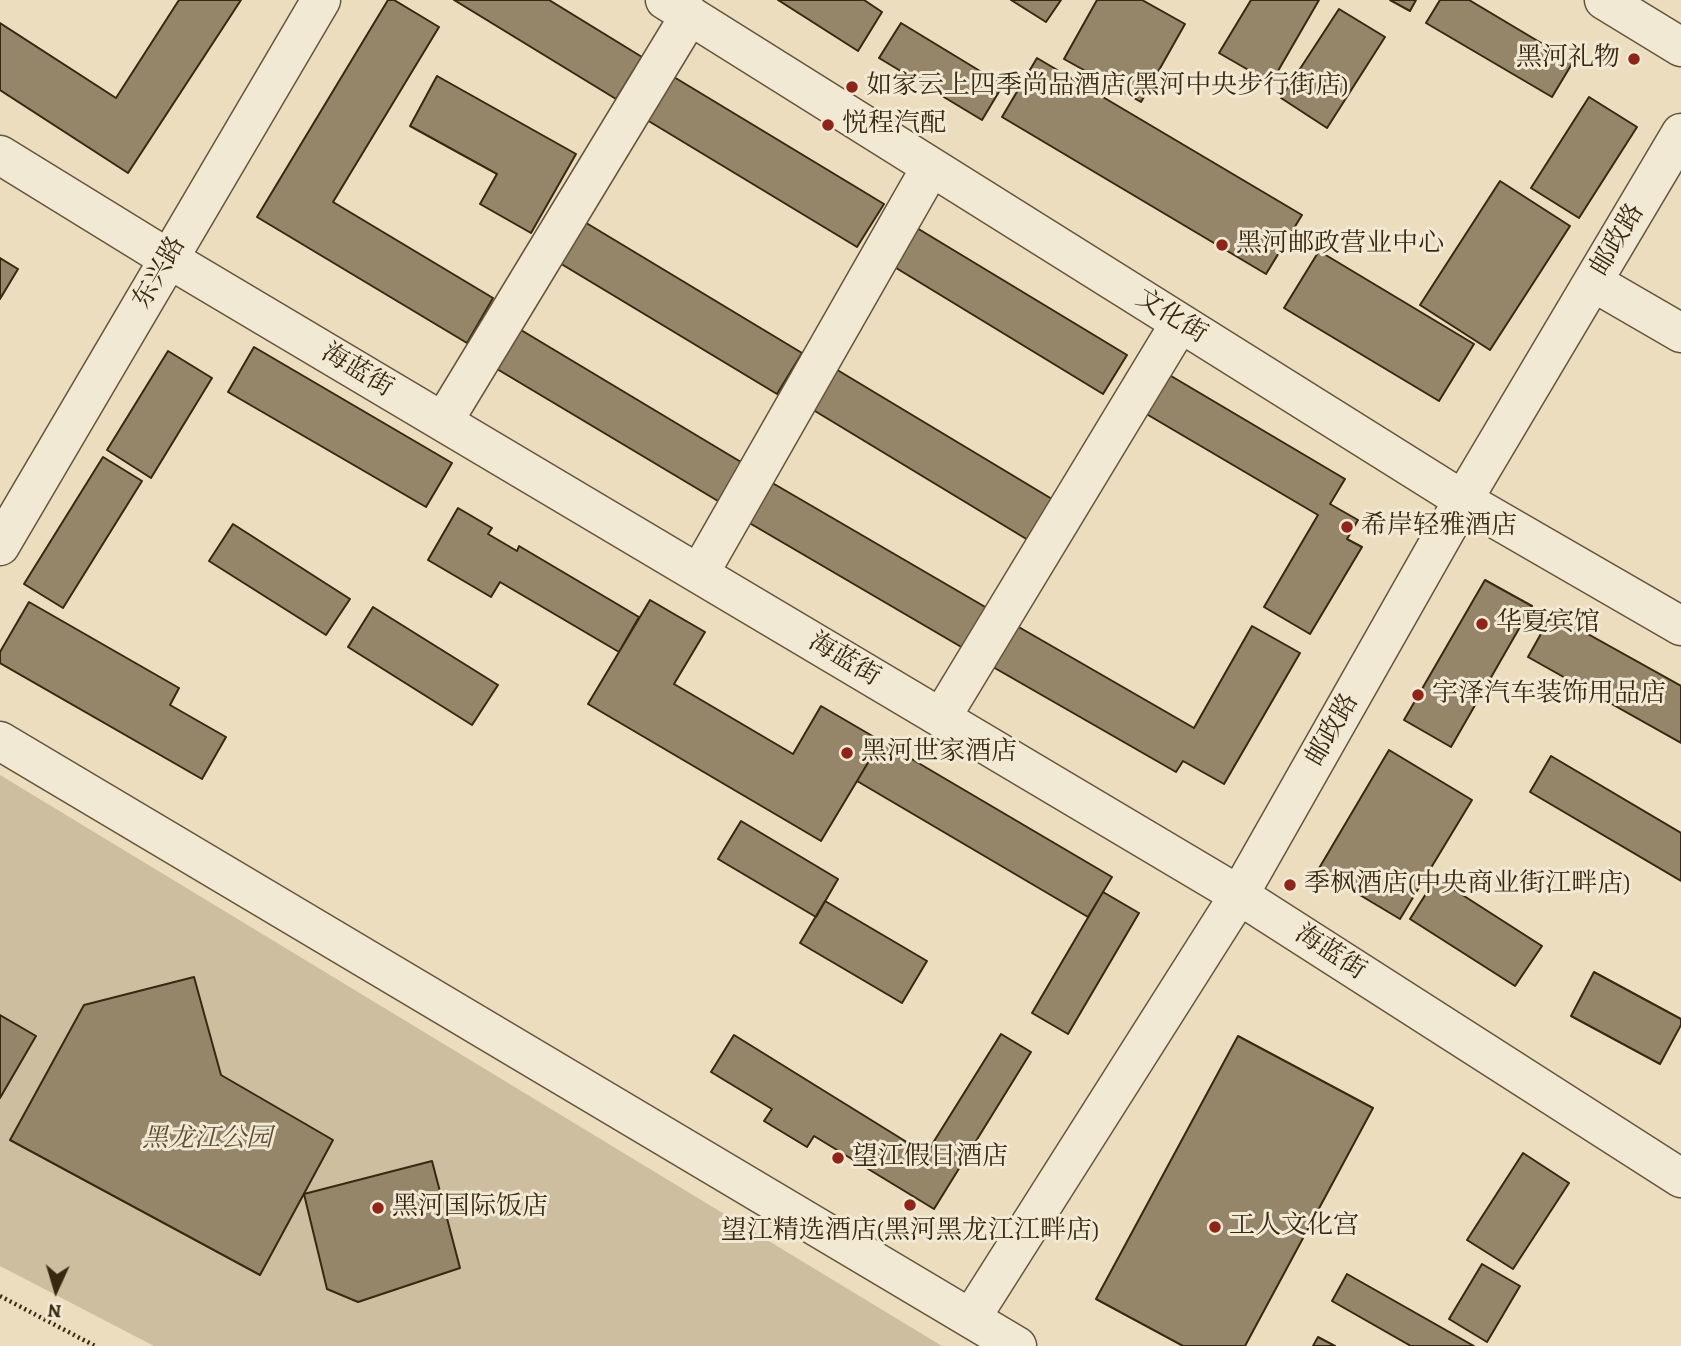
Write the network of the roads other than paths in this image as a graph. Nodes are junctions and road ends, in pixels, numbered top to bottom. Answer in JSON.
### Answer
{"nodes":[{"id":1,"x":321,"y":0,"type":"edge"},
{"id":2,"x":1604,"y":0,"type":"edge"},
{"id":3,"x":678,"y":8,"type":"edge"},
{"id":4,"x":1681,"y":47,"type":"edge"},
{"id":5,"x":1681,"y":133,"type":"edge"},
{"id":6,"x":0,"y":155,"type":"edge"},
{"id":7,"x":931,"y":167,"type":"junction"},
{"id":8,"x":169,"y":259,"type":"junction"},
{"id":9,"x":1592,"y":282,"type":"junction"},
{"id":10,"x":1180,"y":323,"type":"junction"},
{"id":11,"x":1681,"y":333,"type":"edge"},
{"id":12,"x":443,"y":422,"type":"junction"},
{"id":13,"x":1463,"y":500,"type":"junction"},
{"id":14,"x":0,"y":545,"type":"edge"},
{"id":15,"x":699,"y":574,"type":"junction"},
{"id":16,"x":1681,"y":626,"type":"edge"},
{"id":17,"x":941,"y":718,"type":"junction"},
{"id":18,"x":0,"y":741,"type":"edge"},
{"id":19,"x":1240,"y":895,"type":"junction"},
{"id":20,"x":1681,"y":1178,"type":"edge"},
{"id":21,"x":971,"y":1318,"type":"junction"},
{"id":22,"x":1017,"y":1346,"type":"edge"}],
"edges":[{"from":1,"to":8,"type":"street","name":"东兴路"},
{"from":2,"to":4,"type":"street"},
{"from":3,"to":7,"type":"street","name":"文化街"},
{"from":3,"to":12,"type":"street"},
{"from":5,"to":9,"type":"street","name":"邮政路"},
{"from":6,"to":8,"type":"street","name":"海蓝街"},
{"from":7,"to":10,"type":"street","name":"文化街"},
{"from":7,"to":15,"type":"street"},
{"from":8,"to":12,"type":"street","name":"海蓝街"},
{"from":8,"to":14,"type":"street","name":"东兴路"},
{"from":9,"to":11,"type":"street"},
{"from":9,"to":13,"type":"street","name":"邮政路"},
{"from":10,"to":13,"type":"street","name":"文化街"},
{"from":10,"to":17,"type":"street"},
{"from":12,"to":15,"type":"street","name":"海蓝街"},
{"from":13,"to":16,"type":"street","name":"文化街"},
{"from":13,"to":19,"type":"street","name":"邮政路"},
{"from":15,"to":17,"type":"street","name":"海蓝街"},
{"from":17,"to":19,"type":"street","name":"海蓝街"},
{"from":18,"to":21,"type":"street"},
{"from":19,"to":20,"type":"street","name":"海蓝街"},
{"from":19,"to":21,"type":"street","name":"邮政路"},
{"from":21,"to":22,"type":"street"}]}
